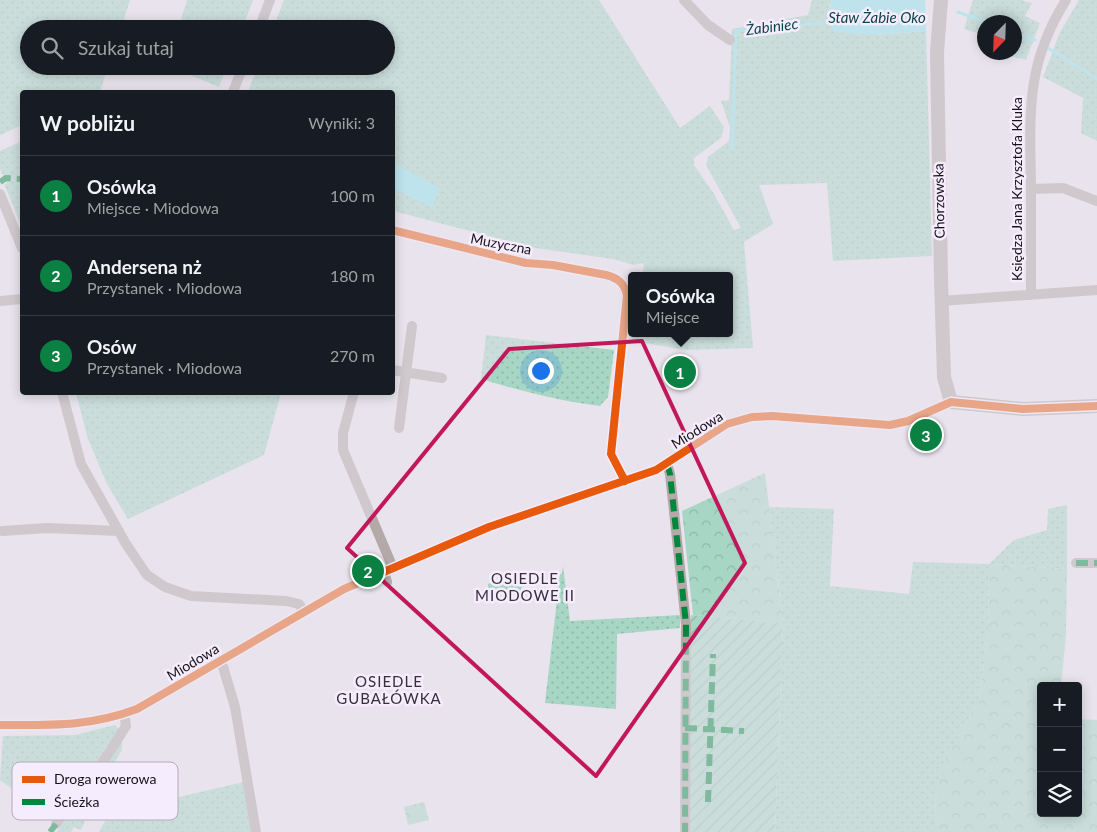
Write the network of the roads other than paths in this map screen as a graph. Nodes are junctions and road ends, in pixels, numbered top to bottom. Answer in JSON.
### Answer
{"nodes":[{"id":1,"x":270,"y":0,"type":"edge"},
{"id":2,"x":684,"y":0,"type":"edge"},
{"id":3,"x":941,"y":0,"type":"edge"},
{"id":4,"x":1066,"y":0,"type":"edge"},
{"id":5,"x":262,"y":20,"type":"edge"},
{"id":6,"x":730,"y":40,"type":"dead end"},
{"id":7,"x":240,"y":75,"type":"edge"},
{"id":8,"x":234,"y":90,"type":"edge"},
{"id":9,"x":1031,"y":189,"type":"junction"},
{"id":10,"x":0,"y":194,"type":"edge"},
{"id":11,"x":1097,"y":200,"type":"edge"},
{"id":12,"x":395,"y":231,"type":"edge"},
{"id":13,"x":20,"y":243,"type":"edge"},
{"id":14,"x":1097,"y":290,"type":"edge"},
{"id":15,"x":1032,"y":295,"type":"junction"},
{"id":16,"x":20,"y":299,"type":"edge"},
{"id":17,"x":0,"y":301,"type":"edge"},
{"id":18,"x":941,"y":302,"type":"junction"},
{"id":19,"x":412,"y":326,"type":"dead end"},
{"id":20,"x":395,"y":370,"type":"edge"},
{"id":21,"x":406,"y":372,"type":"junction"},
{"id":22,"x":442,"y":378,"type":"dead end"},
{"id":23,"x":63,"y":395,"type":"edge"},
{"id":24,"x":353,"y":395,"type":"edge"},
{"id":25,"x":951,"y":402,"type":"junction"},
{"id":26,"x":1097,"y":406,"type":"edge"},
{"id":27,"x":399,"y":428,"type":"dead end"},
{"id":28,"x":667,"y":464,"type":"junction"},
{"id":29,"x":625,"y":481,"type":"junction"},
{"id":30,"x":2,"y":531,"type":"dead end"},
{"id":31,"x":119,"y":531,"type":"junction"},
{"id":32,"x":1076,"y":563,"type":"dead end"},
{"id":33,"x":1097,"y":563,"type":"edge"},
{"id":34,"x":389,"y":569,"type":"junction"},
{"id":35,"x":387,"y":582,"type":"dead end"},
{"id":36,"x":304,"y":612,"type":"junction"},
{"id":37,"x":221,"y":660,"type":"junction"},
{"id":38,"x":124,"y":714,"type":"junction"},
{"id":39,"x":0,"y":725,"type":"edge"},
{"id":40,"x":102,"y":762,"type":"edge"},
{"id":41,"x":59,"y":820,"type":"edge"},
{"id":42,"x":56,"y":824,"type":"dead end"},
{"id":43,"x":256,"y":832,"type":"edge"},
{"id":44,"x":685,"y":832,"type":"edge"}],
"edges":[{"from":1,"to":5,"type":"street"},
{"from":2,"to":6,"type":"street"},
{"from":3,"to":18,"type":"street","name":"Chorzowska"},
{"from":4,"to":9,"type":"street","name":"Księdza Jana Krzysztofa Kluka"},
{"from":7,"to":8,"type":"street"},
{"from":9,"to":11,"type":"street"},
{"from":9,"to":15,"type":"street","name":"Księdza Jana Krzysztofa Kluka"},
{"from":10,"to":13,"type":"street"},
{"from":12,"to":29,"type":"street","name":"Muzyczna"},
{"from":14,"to":15,"type":"street"},
{"from":15,"to":18,"type":"street"},
{"from":16,"to":17,"type":"street"},
{"from":18,"to":25,"type":"street","name":"Chorzowska"},
{"from":19,"to":21,"type":"street"},
{"from":20,"to":21,"type":"street"},
{"from":21,"to":22,"type":"street"},
{"from":21,"to":27,"type":"street"},
{"from":23,"to":31,"type":"street"},
{"from":24,"to":34,"type":"street"},
{"from":25,"to":26,"type":"street"},
{"from":25,"to":28,"type":"street","name":"Miodowa"},
{"from":28,"to":29,"type":"street","name":"Miodowa"},
{"from":28,"to":44,"type":"street","name":"Miodowa"},
{"from":29,"to":34,"type":"street","name":"Miodowa"},
{"from":30,"to":31,"type":"street"},
{"from":31,"to":36,"type":"street"},
{"from":32,"to":33,"type":"street"},
{"from":34,"to":35,"type":"street"},
{"from":34,"to":36,"type":"street","name":"Miodowa"},
{"from":36,"to":37,"type":"street","name":"Miodowa"},
{"from":37,"to":38,"type":"street","name":"Miodowa"},
{"from":37,"to":43,"type":"street","name":"Miodowa"},
{"from":38,"to":39,"type":"street","name":"Miodowa"},
{"from":38,"to":40,"type":"street"},
{"from":41,"to":42,"type":"street"}]}
